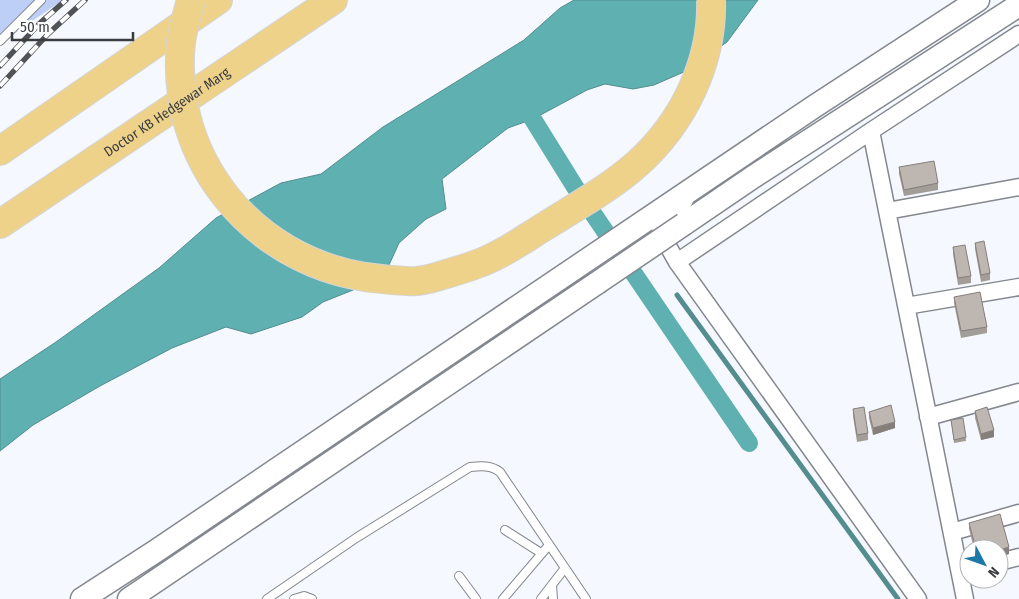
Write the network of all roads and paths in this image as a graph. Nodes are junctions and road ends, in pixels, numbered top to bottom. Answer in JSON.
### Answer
{"nodes":[{"id":1,"x":41,"y":0,"type":"edge"},
{"id":2,"x":192,"y":0,"type":"edge"},
{"id":3,"x":218,"y":0,"type":"edge"},
{"id":4,"x":333,"y":0,"type":"edge"},
{"id":5,"x":711,"y":0,"type":"edge"},
{"id":6,"x":978,"y":0,"type":"edge"},
{"id":7,"x":1019,"y":5,"type":"edge"},
{"id":8,"x":1019,"y":34,"type":"edge"},
{"id":9,"x":0,"y":41,"type":"edge"},
{"id":10,"x":871,"y":131,"type":"junction"},
{"id":11,"x":0,"y":151,"type":"edge"},
{"id":12,"x":1019,"y":187,"type":"edge"},
{"id":13,"x":688,"y":193,"type":"junction"},
{"id":14,"x":887,"y":211,"type":"junction"},
{"id":15,"x":0,"y":224,"type":"edge"},
{"id":16,"x":677,"y":262,"type":"junction"},
{"id":17,"x":1019,"y":287,"type":"edge"},
{"id":18,"x":906,"y":306,"type":"junction"},
{"id":19,"x":1019,"y":392,"type":"edge"},
{"id":20,"x":928,"y":417,"type":"junction"},
{"id":21,"x":1019,"y":513,"type":"edge"},
{"id":22,"x":505,"y":530,"type":"dead end"},
{"id":23,"x":952,"y":532,"type":"junction"},
{"id":24,"x":549,"y":545,"type":"junction"},
{"id":25,"x":542,"y":553,"type":"junction"},
{"id":26,"x":959,"y":555,"type":"edge"},
{"id":27,"x":564,"y":568,"type":"junction"},
{"id":28,"x":459,"y":576,"type":"dead end"},
{"id":29,"x":552,"y":585,"type":"junction"},
{"id":30,"x":82,"y":599,"type":"edge"},
{"id":31,"x":129,"y":599,"type":"edge"},
{"id":32,"x":267,"y":599,"type":"edge"},
{"id":33,"x":294,"y":599,"type":"edge"},
{"id":34,"x":312,"y":599,"type":"edge"},
{"id":35,"x":476,"y":599,"type":"edge"},
{"id":36,"x":503,"y":599,"type":"edge"},
{"id":37,"x":541,"y":599,"type":"edge"},
{"id":38,"x":552,"y":599,"type":"edge"},
{"id":39,"x":586,"y":599,"type":"edge"},
{"id":40,"x":918,"y":599,"type":"edge"}],
"edges":[{"from":1,"to":9,"type":"lane"},
{"from":2,"to":5,"type":"highway","bridge":true},
{"from":3,"to":11,"type":"highway"},
{"from":4,"to":15,"type":"highway","name":"Doctor KB Hedgewar Marg"},
{"from":6,"to":13,"type":"main road"},
{"from":7,"to":31,"type":"main road","bridge":true},
{"from":8,"to":10,"type":"street"},
{"from":10,"to":14,"type":"street"},
{"from":10,"to":16,"type":"street"},
{"from":12,"to":14,"type":"street"},
{"from":13,"to":16,"type":"street"},
{"from":13,"to":30,"type":"main road"},
{"from":14,"to":18,"type":"street"},
{"from":16,"to":40,"type":"street"},
{"from":17,"to":18,"type":"street"},
{"from":18,"to":20,"type":"street"},
{"from":19,"to":20,"type":"street"},
{"from":20,"to":23,"type":"street"},
{"from":21,"to":23,"type":"street"},
{"from":22,"to":25,"type":"lane"},
{"from":23,"to":26,"type":"street"},
{"from":24,"to":25,"type":"lane"},
{"from":24,"to":27,"type":"lane"},
{"from":24,"to":32,"type":"lane"},
{"from":25,"to":36,"type":"lane"},
{"from":27,"to":29,"type":"lane"},
{"from":27,"to":39,"type":"lane"},
{"from":28,"to":35,"type":"lane"},
{"from":29,"to":37,"type":"lane"},
{"from":29,"to":38,"type":"lane"},
{"from":33,"to":34,"type":"lane"}]}
